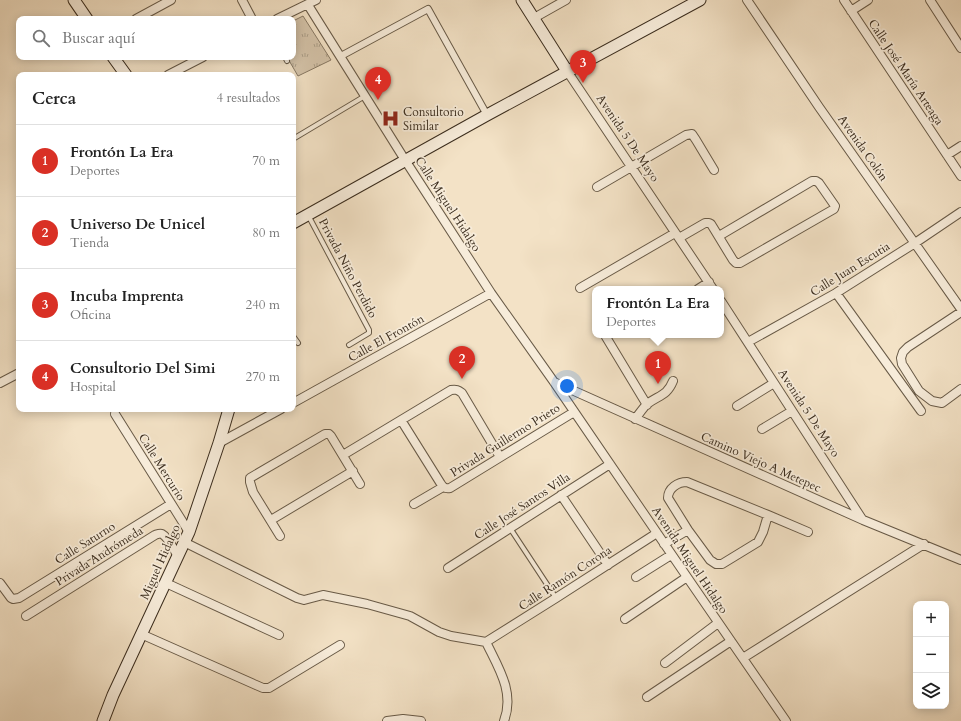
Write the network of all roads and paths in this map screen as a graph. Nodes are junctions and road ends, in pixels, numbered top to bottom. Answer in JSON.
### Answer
{"nodes":[{"id":1,"x":74,"y":0,"type":"edge"},
{"id":2,"x":171,"y":0,"type":"edge"},
{"id":3,"x":242,"y":0,"type":"edge"},
{"id":4,"x":316,"y":0,"type":"edge"},
{"id":5,"x":522,"y":0,"type":"edge"},
{"id":6,"x":566,"y":0,"type":"edge"},
{"id":7,"x":700,"y":0,"type":"edge"},
{"id":8,"x":747,"y":0,"type":"edge"},
{"id":9,"x":844,"y":0,"type":"edge"},
{"id":10,"x":868,"y":0,"type":"edge"},
{"id":11,"x":930,"y":0,"type":"edge"},
{"id":12,"x":308,"y":4,"type":"junction"},
{"id":13,"x":851,"y":11,"type":"junction"},
{"id":14,"x":85,"y":16,"type":"edge"},
{"id":15,"x":142,"y":16,"type":"edge"},
{"id":16,"x":250,"y":16,"type":"edge"},
{"id":17,"x":283,"y":16,"type":"edge"},
{"id":18,"x":534,"y":18,"type":"junction"},
{"id":19,"x":961,"y":48,"type":"edge"},
{"id":20,"x":341,"y":56,"type":"junction"},
{"id":21,"x":115,"y":60,"type":"edge"},
{"id":22,"x":197,"y":60,"type":"edge"},
{"id":23,"x":568,"y":71,"type":"junction"},
{"id":24,"x":124,"y":72,"type":"edge"},
{"id":25,"x":174,"y":72,"type":"edge"},
{"id":26,"x":366,"y":96,"type":"junction"},
{"id":27,"x":487,"y":115,"type":"junction"},
{"id":28,"x":296,"y":137,"type":"edge"},
{"id":29,"x":961,"y":146,"type":"edge"},
{"id":30,"x":946,"y":155,"type":"junction"},
{"id":31,"x":405,"y":160,"type":"junction"},
{"id":32,"x":631,"y":167,"type":"junction"},
{"id":33,"x":714,"y":170,"type":"dead end"},
{"id":34,"x":961,"y":176,"type":"edge"},
{"id":35,"x":596,"y":187,"type":"dead end"},
{"id":36,"x":961,"y":212,"type":"edge"},
{"id":37,"x":308,"y":215,"type":"junction"},
{"id":38,"x":296,"y":221,"type":"edge"},
{"id":39,"x":677,"y":235,"type":"junction"},
{"id":40,"x":719,"y":236,"type":"junction"},
{"id":41,"x":915,"y":243,"type":"junction"},
{"id":42,"x":711,"y":286,"type":"edge"},
{"id":43,"x":580,"y":288,"type":"dead end"},
{"id":44,"x":836,"y":293,"type":"junction"},
{"id":45,"x":492,"y":294,"type":"junction"},
{"id":46,"x":724,"y":306,"type":"edge"},
{"id":47,"x":961,"y":310,"type":"edge"},
{"id":48,"x":607,"y":338,"type":"edge"},
{"id":49,"x":296,"y":340,"type":"edge"},
{"id":50,"x":748,"y":342,"type":"junction"},
{"id":51,"x":298,"y":343,"type":"dead end"},
{"id":52,"x":349,"y":345,"type":"dead end"},
{"id":53,"x":16,"y":375,"type":"edge"},
{"id":54,"x":554,"y":382,"type":"junction"},
{"id":55,"x":673,"y":382,"type":"dead end"},
{"id":56,"x":0,"y":383,"type":"edge"},
{"id":57,"x":774,"y":383,"type":"junction"},
{"id":58,"x":961,"y":389,"type":"edge"},
{"id":59,"x":296,"y":401,"type":"edge"},
{"id":60,"x":647,"y":405,"type":"junction"},
{"id":61,"x":737,"y":406,"type":"dead end"},
{"id":62,"x":792,"y":410,"type":"junction"},
{"id":63,"x":921,"y":411,"type":"dead end"},
{"id":64,"x":228,"y":412,"type":"edge"},
{"id":65,"x":276,"y":412,"type":"edge"},
{"id":66,"x":574,"y":412,"type":"junction"},
{"id":67,"x":115,"y":414,"type":"dead end"},
{"id":68,"x":635,"y":419,"type":"junction"},
{"id":69,"x":401,"y":420,"type":"junction"},
{"id":70,"x":762,"y":429,"type":"dead end"},
{"id":71,"x":220,"y":443,"type":"junction"},
{"id":72,"x":342,"y":455,"type":"junction"},
{"id":73,"x":500,"y":457,"type":"junction"},
{"id":74,"x":610,"y":464,"type":"junction"},
{"id":75,"x":353,"y":471,"type":"junction"},
{"id":76,"x":360,"y":484,"type":"dead end"},
{"id":77,"x":446,"y":488,"type":"junction"},
{"id":78,"x":561,"y":495,"type":"junction"},
{"id":79,"x":171,"y":504,"type":"junction"},
{"id":80,"x":414,"y":504,"type":"dead end"},
{"id":81,"x":768,"y":514,"type":"junction"},
{"id":82,"x":271,"y":520,"type":"junction"},
{"id":83,"x":863,"y":520,"type":"junction"},
{"id":84,"x":510,"y":528,"type":"junction"},
{"id":85,"x":688,"y":530,"type":"junction"},
{"id":86,"x":189,"y":532,"type":"junction"},
{"id":87,"x":808,"y":532,"type":"dead end"},
{"id":88,"x":657,"y":533,"type":"junction"},
{"id":89,"x":280,"y":536,"type":"dead end"},
{"id":90,"x":184,"y":542,"type":"junction"},
{"id":91,"x":664,"y":544,"type":"junction"},
{"id":92,"x":924,"y":544,"type":"junction"},
{"id":93,"x":671,"y":555,"type":"junction"},
{"id":94,"x":178,"y":556,"type":"junction"},
{"id":95,"x":961,"y":560,"type":"edge"},
{"id":96,"x":608,"y":565,"type":"junction"},
{"id":97,"x":448,"y":568,"type":"dead end"},
{"id":98,"x":636,"y":577,"type":"dead end"},
{"id":99,"x":687,"y":578,"type":"junction"},
{"id":100,"x":0,"y":583,"type":"edge"},
{"id":101,"x":166,"y":583,"type":"junction"},
{"id":102,"x":556,"y":598,"type":"junction"},
{"id":103,"x":26,"y":616,"type":"dead end"},
{"id":104,"x":625,"y":619,"type":"dead end"},
{"id":105,"x":718,"y":623,"type":"junction"},
{"id":106,"x":141,"y":634,"type":"junction"},
{"id":107,"x":279,"y":635,"type":"dead end"},
{"id":108,"x":731,"y":641,"type":"junction"},
{"id":109,"x":486,"y":642,"type":"junction"},
{"id":110,"x":340,"y":645,"type":"dead end"},
{"id":111,"x":743,"y":658,"type":"junction"},
{"id":112,"x":665,"y":664,"type":"dead end"},
{"id":113,"x":647,"y":698,"type":"dead end"},
{"id":114,"x":103,"y":721,"type":"edge"},
{"id":115,"x":387,"y":721,"type":"edge"},
{"id":116,"x":421,"y":721,"type":"edge"},
{"id":117,"x":504,"y":721,"type":"edge"},
{"id":118,"x":786,"y":721,"type":"edge"}],
"edges":[{"from":1,"to":14,"type":"main road"},
{"from":2,"to":15,"type":"street"},
{"from":3,"to":16,"type":"street"},
{"from":4,"to":12,"type":"street"},
{"from":5,"to":18,"type":"main road","name":"Avenida 5 De Mayo"},
{"from":6,"to":18,"type":"street"},
{"from":7,"to":23,"type":"main road"},
{"from":8,"to":41,"type":"street","name":"Avenida Colón"},
{"from":9,"to":13,"type":"street","name":"Calle José María Arteaga"},
{"from":10,"to":13,"type":"street"},
{"from":11,"to":19,"type":"street"},
{"from":12,"to":17,"type":"street"},
{"from":12,"to":20,"type":"street","name":"Calle Miguel Hidalgo"},
{"from":13,"to":30,"type":"street","name":"Calle José María Arteaga"},
{"from":18,"to":23,"type":"main road","name":"Avenida 5 De Mayo"},
{"from":20,"to":26,"type":"street","name":"Calle Miguel Hidalgo"},
{"from":20,"to":27,"type":"street"},
{"from":21,"to":24,"type":"main road"},
{"from":22,"to":25,"type":"street"},
{"from":23,"to":27,"type":"main road"},
{"from":23,"to":32,"type":"street","name":"Avenida 5 De Mayo"},
{"from":26,"to":28,"type":"lane"},
{"from":26,"to":31,"type":"street","name":"Calle Miguel Hidalgo"},
{"from":27,"to":31,"type":"main road"},
{"from":29,"to":30,"type":"street"},
{"from":30,"to":34,"type":"street","name":"Calle José María Arteaga"},
{"from":31,"to":37,"type":"main road"},
{"from":31,"to":45,"type":"street","name":"Calle Miguel Hidalgo"},
{"from":32,"to":33,"type":"street"},
{"from":32,"to":35,"type":"street"},
{"from":32,"to":39,"type":"street","name":"Avenida 5 De Mayo"},
{"from":36,"to":41,"type":"street","name":"Calle Juan Escutia"},
{"from":37,"to":38,"type":"main road"},
{"from":37,"to":52,"type":"lane","name":"Privada Niño Perdido"},
{"from":39,"to":40,"type":"street"},
{"from":39,"to":42,"type":"street","name":"Avenida 5 De Mayo"},
{"from":39,"to":43,"type":"street"},
{"from":40,"to":40,"type":"street"},
{"from":41,"to":44,"type":"street","name":"Calle Juan Escutia"},
{"from":41,"to":47,"type":"street","name":"Avenida Colón"},
{"from":44,"to":50,"type":"street","name":"Calle Juan Escutia"},
{"from":44,"to":63,"type":"street"},
{"from":45,"to":54,"type":"street","name":"Calle Miguel Hidalgo"},
{"from":45,"to":59,"type":"street","name":"Calle El Frontón"},
{"from":46,"to":50,"type":"street","name":"Avenida 5 De Mayo"},
{"from":47,"to":58,"type":"street"},
{"from":48,"to":60,"type":"street"},
{"from":49,"to":51,"type":"lane"},
{"from":50,"to":57,"type":"street","name":"Avenida 5 De Mayo"},
{"from":53,"to":56,"type":"street"},
{"from":54,"to":66,"type":"street","name":"Calle Miguel Hidalgo"},
{"from":54,"to":68,"type":"street","name":"Camino Viejo A Metepec"},
{"from":55,"to":60,"type":"street"},
{"from":57,"to":61,"type":"street"},
{"from":57,"to":62,"type":"street","name":"Avenida 5 De Mayo"},
{"from":60,"to":68,"type":"street"},
{"from":62,"to":70,"type":"street"},
{"from":62,"to":83,"type":"street","name":"Avenida 5 De Mayo"},
{"from":64,"to":71,"type":"main road","name":"Miguel Hidalgo"},
{"from":65,"to":71,"type":"street"},
{"from":66,"to":73,"type":"street","name":"Privada Guillermo Prieto"},
{"from":66,"to":74,"type":"street","name":"Avenida Miguel Hidalgo"},
{"from":67,"to":79,"type":"street","name":"Calle Mercurio"},
{"from":68,"to":83,"type":"street","name":"Camino Viejo A Metepec"},
{"from":69,"to":72,"type":"street"},
{"from":69,"to":73,"type":"street"},
{"from":69,"to":77,"type":"street"},
{"from":71,"to":86,"type":"main road","name":"Miguel Hidalgo"},
{"from":72,"to":75,"type":"street"},
{"from":72,"to":82,"type":"street"},
{"from":73,"to":77,"type":"street","name":"Privada Guillermo Prieto"},
{"from":74,"to":78,"type":"street","name":"Calle José Santos Villa"},
{"from":74,"to":88,"type":"street","name":"Avenida Miguel Hidalgo"},
{"from":75,"to":76,"type":"street"},
{"from":75,"to":82,"type":"street"},
{"from":77,"to":80,"type":"street","name":"Privada Guillermo Prieto"},
{"from":78,"to":84,"type":"street","name":"Calle José Santos Villa"},
{"from":78,"to":96,"type":"street"},
{"from":79,"to":86,"type":"street","name":"Calle Mercurio"},
{"from":79,"to":100,"type":"street","name":"Calle Saturno"},
{"from":81,"to":85,"type":"street"},
{"from":81,"to":85,"type":"street"},
{"from":81,"to":87,"type":"street"},
{"from":82,"to":89,"type":"street"},
{"from":83,"to":92,"type":"street","name":"Camino Viejo A Metepec"},
{"from":84,"to":97,"type":"street","name":"Calle José Santos Villa"},
{"from":84,"to":102,"type":"lane"},
{"from":85,"to":91,"type":"street"},
{"from":86,"to":90,"type":"main road","name":"Miguel Hidalgo"},
{"from":88,"to":91,"type":"street","name":"Avenida Miguel Hidalgo"},
{"from":88,"to":96,"type":"street","name":"Calle Ramón Corona"},
{"from":90,"to":94,"type":"main road","name":"Miguel Hidalgo"},
{"from":90,"to":109,"type":"street"},
{"from":91,"to":93,"type":"street","name":"Avenida Miguel Hidalgo"},
{"from":92,"to":95,"type":"street","name":"Camino Viejo A Metepec"},
{"from":92,"to":111,"type":"street"},
{"from":93,"to":98,"type":"street"},
{"from":93,"to":99,"type":"street","name":"Avenida Miguel Hidalgo"},
{"from":94,"to":101,"type":"main road","name":"Miguel Hidalgo"},
{"from":94,"to":103,"type":"street","name":"Privada Andrómeda"},
{"from":96,"to":102,"type":"street","name":"Calle Ramón Corona"},
{"from":99,"to":104,"type":"street"},
{"from":99,"to":105,"type":"street","name":"Avenida Miguel Hidalgo"},
{"from":101,"to":106,"type":"main road","name":"Miguel Hidalgo"},
{"from":101,"to":107,"type":"street"},
{"from":102,"to":109,"type":"street","name":"Calle Ramón Corona"},
{"from":105,"to":108,"type":"street","name":"Avenida Miguel Hidalgo"},
{"from":105,"to":112,"type":"street"},
{"from":106,"to":110,"type":"street"},
{"from":106,"to":114,"type":"main road","name":"Miguel Hidalgo"},
{"from":108,"to":111,"type":"street","name":"Avenida Miguel Hidalgo"},
{"from":108,"to":113,"type":"street"},
{"from":109,"to":117,"type":"street"},
{"from":111,"to":118,"type":"street","name":"Avenida Miguel Hidalgo"},
{"from":115,"to":116,"type":"street"}]}
